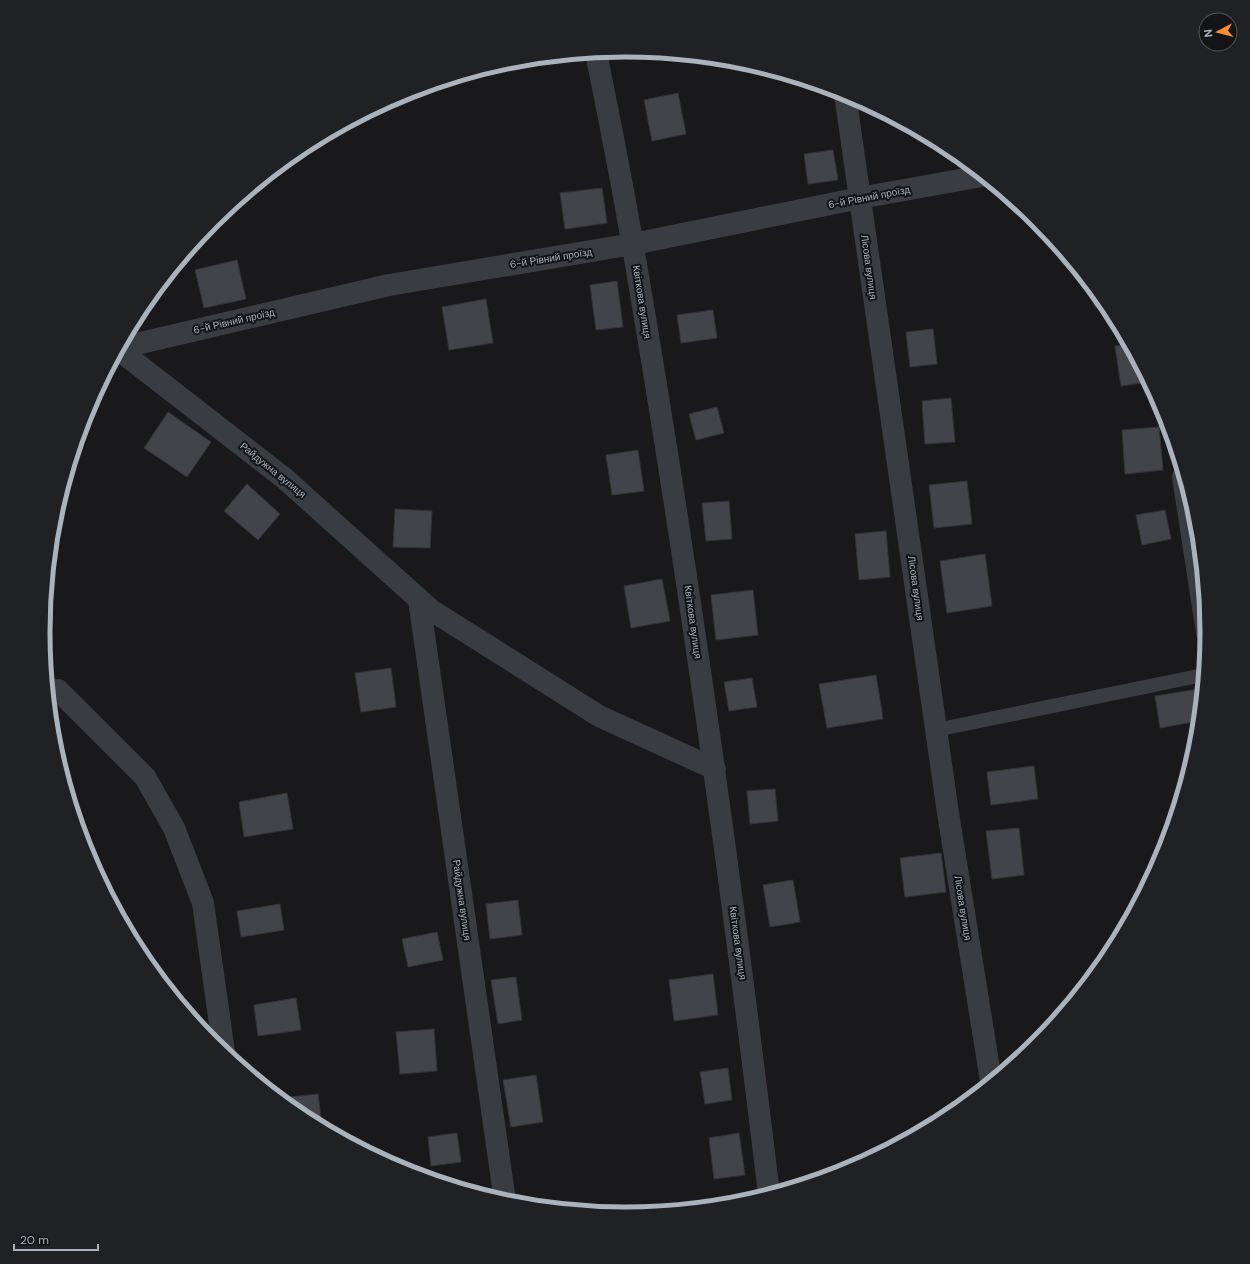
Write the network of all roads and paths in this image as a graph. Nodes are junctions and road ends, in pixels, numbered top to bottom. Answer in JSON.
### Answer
{"nodes":[{"id":1,"x":597,"y":58,"type":"edge"},
{"id":2,"x":846,"y":101,"type":"edge"},
{"id":3,"x":976,"y":177,"type":"edge"},
{"id":4,"x":860,"y":198,"type":"junction"},
{"id":5,"x":633,"y":244,"type":"junction"},
{"id":6,"x":127,"y":344,"type":"edge"},
{"id":7,"x":122,"y":353,"type":"edge"},
{"id":8,"x":419,"y":600,"type":"junction"},
{"id":9,"x":1198,"y":676,"type":"edge"},
{"id":10,"x":58,"y":690,"type":"dead end"},
{"id":11,"x":936,"y":730,"type":"junction"},
{"id":12,"x":715,"y":769,"type":"junction"},
{"id":13,"x":223,"y":1043,"type":"edge"},
{"id":14,"x":990,"y":1075,"type":"edge"},
{"id":15,"x":768,"y":1188,"type":"edge"},
{"id":16,"x":504,"y":1194,"type":"edge"}],
"edges":[{"from":1,"to":5,"type":"street","name":"Квіткова вулиця"},
{"from":2,"to":4,"type":"street","name":"Лісова вулиця"},
{"from":3,"to":4,"type":"street","name":"6-й Рівний проїзд"},
{"from":4,"to":5,"type":"street","name":"6-й Рівний проїзд"},
{"from":4,"to":11,"type":"street","name":"Лісова вулиця"},
{"from":5,"to":6,"type":"street","name":"6-й Рівний проїзд"},
{"from":5,"to":12,"type":"street","name":"Квіткова вулиця"},
{"from":7,"to":8,"type":"street","name":"Райдужна вулиця"},
{"from":8,"to":12,"type":"street","name":"Райдужна вулиця"},
{"from":8,"to":16,"type":"street","name":"Райдужна вулиця"},
{"from":9,"to":11,"type":"lane"},
{"from":10,"to":13,"type":"street"},
{"from":11,"to":14,"type":"street","name":"Лісова вулиця"},
{"from":12,"to":15,"type":"street","name":"Квіткова вулиця"}]}
